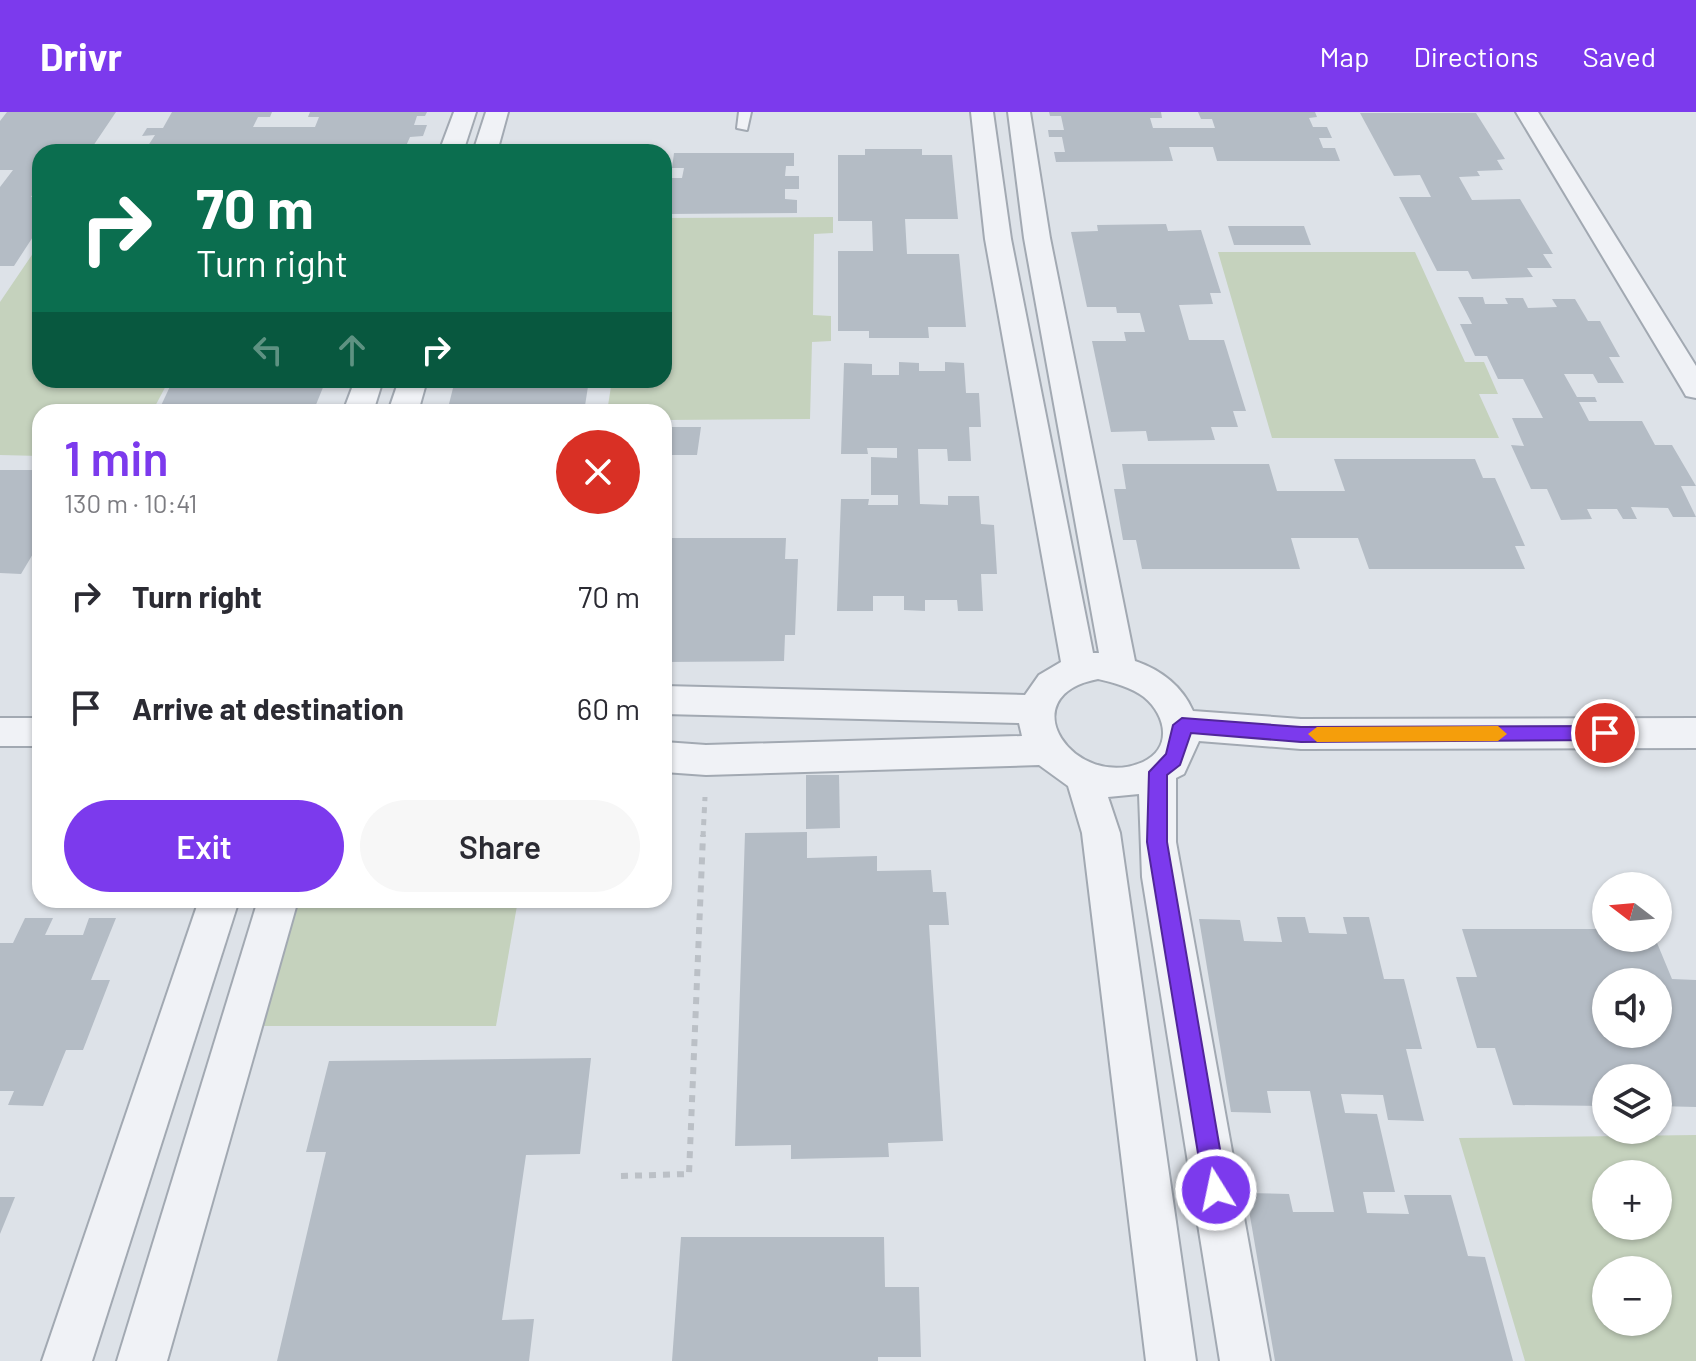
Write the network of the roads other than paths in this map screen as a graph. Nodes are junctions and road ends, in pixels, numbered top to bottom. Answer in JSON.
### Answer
{"nodes":[{"id":1,"x":465,"y":112,"type":"edge"},
{"id":2,"x":497,"y":112,"type":"edge"},
{"id":3,"x":745,"y":112,"type":"edge"},
{"id":4,"x":982,"y":112,"type":"edge"},
{"id":5,"x":1019,"y":112,"type":"edge"},
{"id":6,"x":1527,"y":112,"type":"edge"},
{"id":7,"x":743,"y":128,"type":"dead end"},
{"id":8,"x":454,"y":144,"type":"edge"},
{"id":9,"x":487,"y":144,"type":"edge"},
{"id":10,"x":1696,"y":389,"type":"edge"},
{"id":11,"x":1119,"y":667,"type":"junction"},
{"id":12,"x":1079,"y":668,"type":"junction"},
{"id":13,"x":672,"y":700,"type":"edge"},
{"id":14,"x":1037,"y":709,"type":"junction"},
{"id":15,"x":1182,"y":725,"type":"junction"},
{"id":16,"x":0,"y":732,"type":"edge"},
{"id":17,"x":32,"y":732,"type":"edge"},
{"id":18,"x":1696,"y":733,"type":"edge"},
{"id":19,"x":1048,"y":750,"type":"junction"},
{"id":20,"x":672,"y":758,"type":"edge"},
{"id":21,"x":1158,"y":772,"type":"junction"},
{"id":22,"x":1083,"y":777,"type":"junction"},
{"id":23,"x":216,"y":908,"type":"edge"},
{"id":24,"x":276,"y":908,"type":"edge"},
{"id":25,"x":67,"y":1361,"type":"edge"},
{"id":26,"x":142,"y":1361,"type":"edge"},
{"id":27,"x":1171,"y":1361,"type":"edge"},
{"id":28,"x":1245,"y":1361,"type":"edge"}],
"edges":[{"from":1,"to":8,"type":"street"},
{"from":2,"to":9,"type":"street"},
{"from":3,"to":7,"type":"lane"},
{"from":4,"to":12,"type":"street"},
{"from":5,"to":11,"type":"street"},
{"from":6,"to":10,"type":"street"},
{"from":11,"to":12,"type":"street"},
{"from":11,"to":15,"type":"street"},
{"from":12,"to":14,"type":"street"},
{"from":13,"to":14,"type":"street"},
{"from":14,"to":19,"type":"street"},
{"from":15,"to":18,"type":"street"},
{"from":15,"to":21,"type":"street"},
{"from":16,"to":17,"type":"street"},
{"from":19,"to":20,"type":"street"},
{"from":19,"to":22,"type":"street"},
{"from":21,"to":22,"type":"street"},
{"from":21,"to":28,"type":"street"},
{"from":22,"to":27,"type":"street"},
{"from":23,"to":25,"type":"street"},
{"from":24,"to":26,"type":"street"}]}
